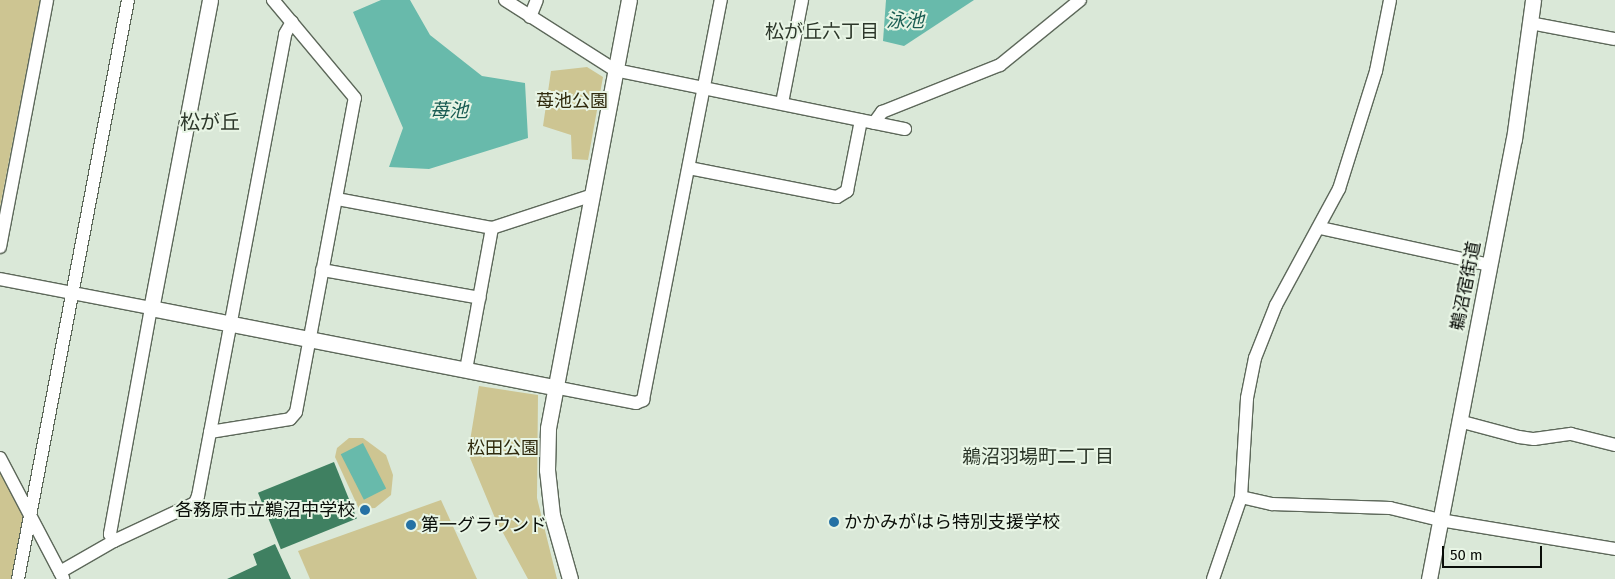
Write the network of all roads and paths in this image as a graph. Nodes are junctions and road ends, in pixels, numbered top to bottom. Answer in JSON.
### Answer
{"nodes":[{"id":1,"x":47,"y":0,"type":"edge"},
{"id":2,"x":128,"y":0,"type":"edge"},
{"id":3,"x":210,"y":0,"type":"edge"},
{"id":4,"x":273,"y":0,"type":"edge"},
{"id":5,"x":505,"y":0,"type":"edge"},
{"id":6,"x":537,"y":0,"type":"edge"},
{"id":7,"x":629,"y":0,"type":"edge"},
{"id":8,"x":721,"y":0,"type":"edge"},
{"id":9,"x":802,"y":0,"type":"edge"},
{"id":10,"x":1080,"y":0,"type":"edge"},
{"id":11,"x":1390,"y":0,"type":"edge"},
{"id":12,"x":1533,"y":0,"type":"edge"},
{"id":13,"x":530,"y":18,"type":"junction"},
{"id":14,"x":292,"y":22,"type":"junction"},
{"id":15,"x":1530,"y":23,"type":"junction"},
{"id":16,"x":1615,"y":39,"type":"edge"},
{"id":17,"x":615,"y":70,"type":"junction"},
{"id":18,"x":704,"y":88,"type":"junction"},
{"id":19,"x":782,"y":103,"type":"junction"},
{"id":20,"x":868,"y":121,"type":"junction"},
{"id":21,"x":905,"y":129,"type":"dead end"},
{"id":22,"x":689,"y":168,"type":"junction"},
{"id":23,"x":593,"y":195,"type":"junction"},
{"id":24,"x":337,"y":198,"type":"junction"},
{"id":25,"x":492,"y":228,"type":"junction"},
{"id":26,"x":1320,"y":228,"type":"junction"},
{"id":27,"x":0,"y":247,"type":"edge"},
{"id":28,"x":1489,"y":265,"type":"junction"},
{"id":29,"x":322,"y":270,"type":"junction"},
{"id":30,"x":0,"y":280,"type":"edge"},
{"id":31,"x":71,"y":293,"type":"junction"},
{"id":32,"x":480,"y":298,"type":"junction"},
{"id":33,"x":151,"y":308,"type":"junction"},
{"id":34,"x":231,"y":323,"type":"junction"},
{"id":35,"x":309,"y":339,"type":"junction"},
{"id":36,"x":466,"y":369,"type":"junction"},
{"id":37,"x":554,"y":387,"type":"junction"},
{"id":38,"x":1459,"y":421,"type":"junction"},
{"id":39,"x":210,"y":432,"type":"junction"},
{"id":40,"x":1615,"y":445,"type":"edge"},
{"id":41,"x":0,"y":458,"type":"edge"},
{"id":42,"x":1242,"y":497,"type":"junction"},
{"id":43,"x":31,"y":518,"type":"junction"},
{"id":44,"x":1440,"y":520,"type":"junction"},
{"id":45,"x":114,"y":541,"type":"junction"},
{"id":46,"x":1615,"y":549,"type":"edge"},
{"id":47,"x":62,"y":575,"type":"edge"},
{"id":48,"x":18,"y":579,"type":"edge"},
{"id":49,"x":570,"y":579,"type":"edge"},
{"id":50,"x":1213,"y":579,"type":"edge"},
{"id":51,"x":1429,"y":579,"type":"edge"}],
"edges":[{"from":1,"to":27,"type":"street"},
{"from":2,"to":31,"type":"street"},
{"from":3,"to":33,"type":"street"},
{"from":4,"to":14,"type":"street"},
{"from":5,"to":13,"type":"street"},
{"from":6,"to":13,"type":"street"},
{"from":7,"to":17,"type":"street"},
{"from":8,"to":18,"type":"street"},
{"from":9,"to":19,"type":"street"},
{"from":10,"to":20,"type":"street"},
{"from":11,"to":26,"type":"street"},
{"from":12,"to":15,"type":"street","name":"鵜沼宿街道"},
{"from":13,"to":17,"type":"street"},
{"from":14,"to":24,"type":"street"},
{"from":14,"to":34,"type":"street"},
{"from":15,"to":16,"type":"street"},
{"from":15,"to":28,"type":"street","name":"鵜沼宿街道"},
{"from":17,"to":18,"type":"street"},
{"from":17,"to":23,"type":"street"},
{"from":18,"to":19,"type":"street"},
{"from":18,"to":22,"type":"street"},
{"from":19,"to":20,"type":"street"},
{"from":20,"to":21,"type":"street"},
{"from":20,"to":22,"type":"street"},
{"from":22,"to":37,"type":"street"},
{"from":23,"to":25,"type":"street"},
{"from":23,"to":37,"type":"street"},
{"from":24,"to":25,"type":"street"},
{"from":24,"to":29,"type":"street"},
{"from":25,"to":32,"type":"street"},
{"from":26,"to":28,"type":"street"},
{"from":26,"to":42,"type":"street"},
{"from":28,"to":38,"type":"street","name":"鵜沼宿街道"},
{"from":29,"to":32,"type":"street"},
{"from":29,"to":35,"type":"street"},
{"from":30,"to":31,"type":"street"},
{"from":31,"to":33,"type":"street"},
{"from":31,"to":43,"type":"street"},
{"from":32,"to":36,"type":"street"},
{"from":33,"to":34,"type":"street"},
{"from":33,"to":45,"type":"street"},
{"from":34,"to":35,"type":"street"},
{"from":34,"to":39,"type":"street"},
{"from":35,"to":36,"type":"street"},
{"from":35,"to":39,"type":"street"},
{"from":36,"to":37,"type":"street"},
{"from":37,"to":49,"type":"street"},
{"from":38,"to":40,"type":"street"},
{"from":38,"to":44,"type":"street","name":"鵜沼宿街道"},
{"from":39,"to":45,"type":"street"},
{"from":41,"to":43,"type":"street"},
{"from":42,"to":44,"type":"street"},
{"from":42,"to":50,"type":"street"},
{"from":43,"to":47,"type":"street"},
{"from":43,"to":48,"type":"street"},
{"from":44,"to":46,"type":"street"},
{"from":44,"to":51,"type":"street","name":"鵜沼宿街道"},
{"from":45,"to":47,"type":"street"}]}
